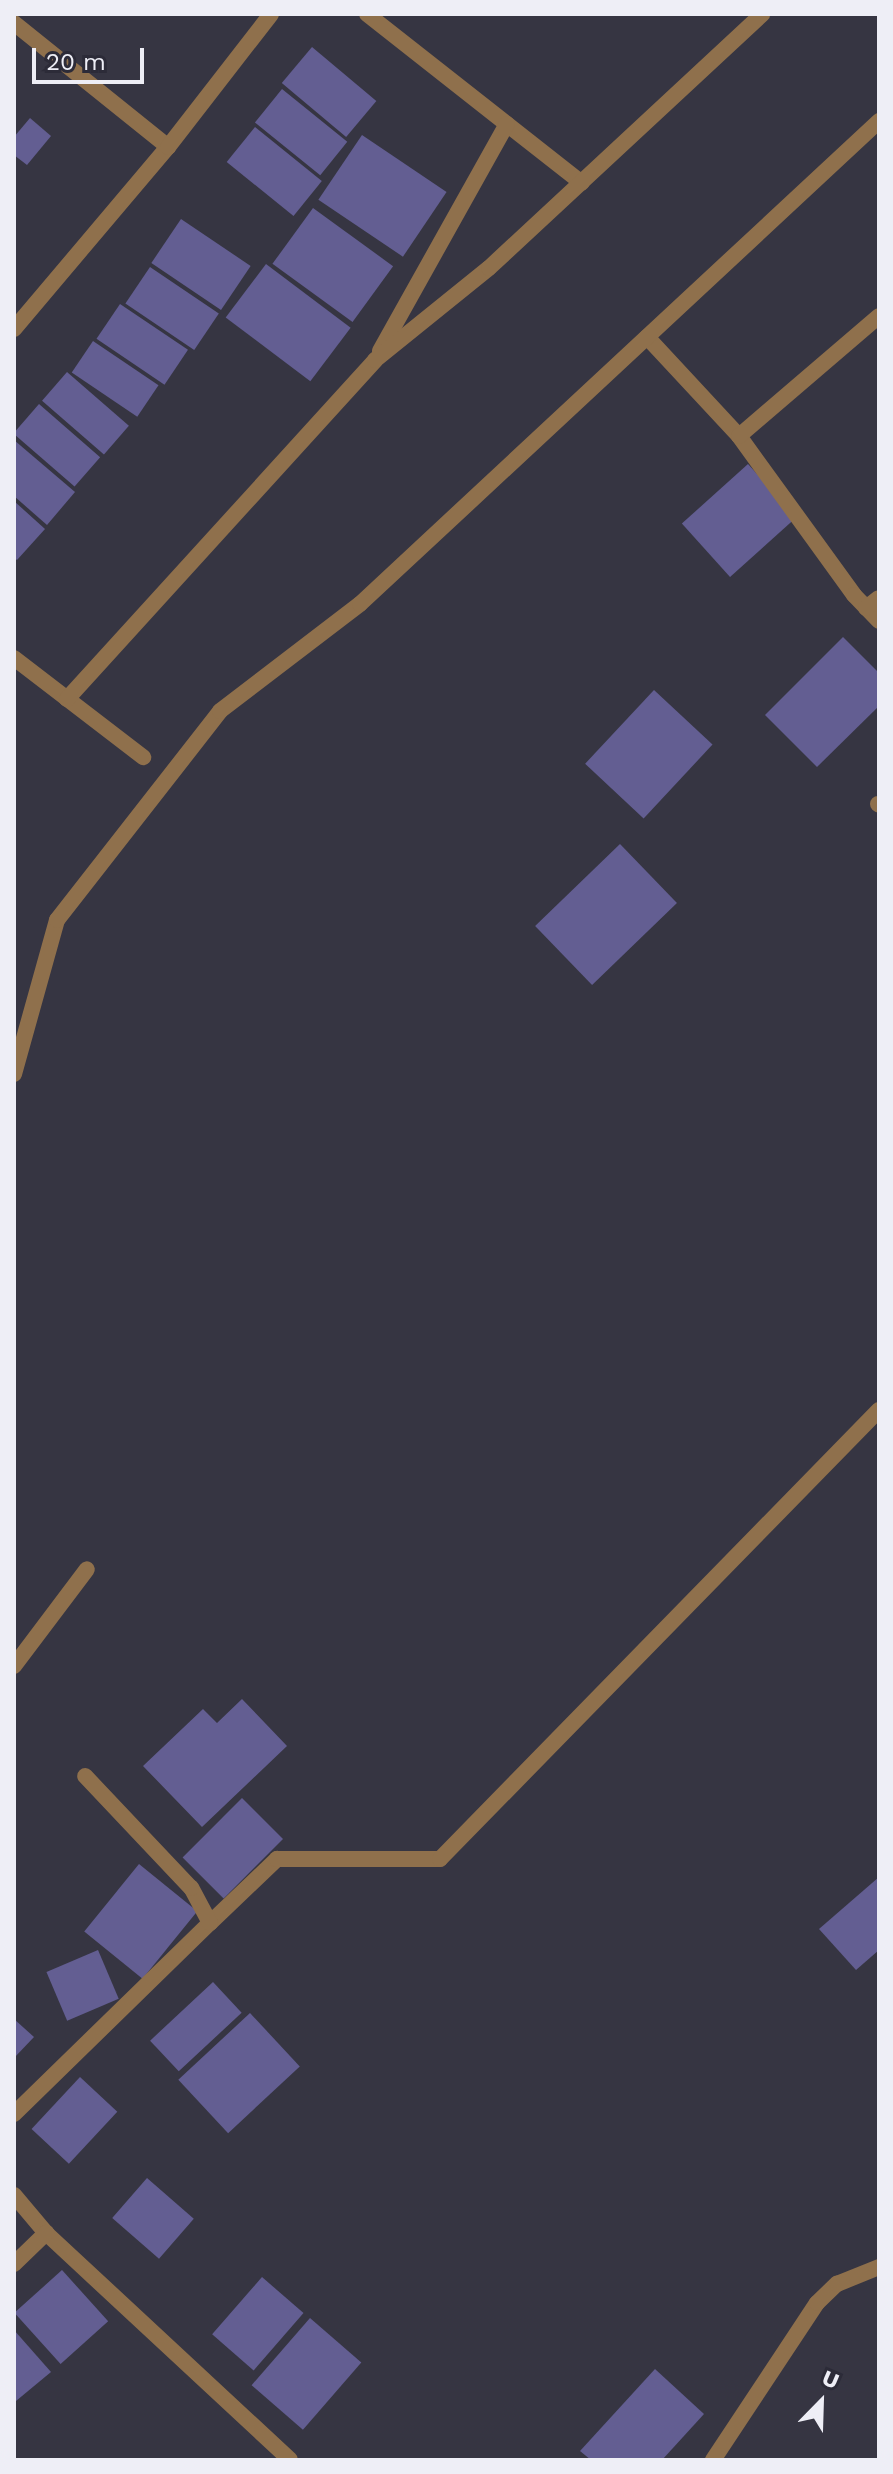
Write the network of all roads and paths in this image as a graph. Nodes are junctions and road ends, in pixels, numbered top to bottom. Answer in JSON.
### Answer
{"nodes":[{"id":1,"x":271,"y":14,"type":"edge"},
{"id":2,"x":367,"y":14,"type":"edge"},
{"id":3,"x":762,"y":14,"type":"edge"},
{"id":4,"x":14,"y":23,"type":"edge"},
{"id":5,"x":879,"y":121,"type":"edge"},
{"id":6,"x":507,"y":124,"type":"junction"},
{"id":7,"x":168,"y":147,"type":"junction"},
{"id":8,"x":582,"y":183,"type":"junction"},
{"id":9,"x":879,"y":316,"type":"edge"},
{"id":10,"x":14,"y":329,"type":"edge"},
{"id":11,"x":647,"y":337,"type":"junction"},
{"id":12,"x":375,"y":360,"type":"junction"},
{"id":13,"x":739,"y":436,"type":"junction"},
{"id":14,"x":873,"y":603,"type":"edge"},
{"id":15,"x":879,"y":621,"type":"edge"},
{"id":16,"x":14,"y":658,"type":"edge"},
{"id":17,"x":67,"y":699,"type":"junction"},
{"id":18,"x":143,"y":757,"type":"dead end"},
{"id":19,"x":14,"y":1074,"type":"edge"},
{"id":20,"x":879,"y":1410,"type":"edge"},
{"id":21,"x":87,"y":1569,"type":"dead end"},
{"id":22,"x":14,"y":1666,"type":"edge"},
{"id":23,"x":85,"y":1776,"type":"dead end"},
{"id":24,"x":210,"y":1923,"type":"junction"},
{"id":25,"x":14,"y":2114,"type":"edge"},
{"id":26,"x":14,"y":2195,"type":"edge"},
{"id":27,"x":46,"y":2233,"type":"junction"},
{"id":28,"x":14,"y":2264,"type":"edge"},
{"id":29,"x":879,"y":2267,"type":"edge"},
{"id":30,"x":290,"y":2460,"type":"edge"},
{"id":31,"x":713,"y":2460,"type":"edge"}],
"edges":[{"from":1,"to":7,"type":"street"},
{"from":2,"to":6,"type":"street"},
{"from":3,"to":8,"type":"street"},
{"from":4,"to":7,"type":"street"},
{"from":5,"to":11,"type":"street"},
{"from":6,"to":8,"type":"street"},
{"from":6,"to":12,"type":"street"},
{"from":7,"to":10,"type":"street"},
{"from":8,"to":12,"type":"street"},
{"from":9,"to":13,"type":"street"},
{"from":11,"to":13,"type":"street"},
{"from":11,"to":19,"type":"street"},
{"from":12,"to":17,"type":"street"},
{"from":13,"to":14,"type":"street"},
{"from":14,"to":15,"type":"street"},
{"from":16,"to":17,"type":"street"},
{"from":17,"to":18,"type":"street"},
{"from":20,"to":24,"type":"street"},
{"from":21,"to":22,"type":"street"},
{"from":23,"to":24,"type":"street"},
{"from":24,"to":25,"type":"street"},
{"from":26,"to":27,"type":"street"},
{"from":27,"to":28,"type":"street"},
{"from":27,"to":30,"type":"street"},
{"from":29,"to":31,"type":"street"}]}
